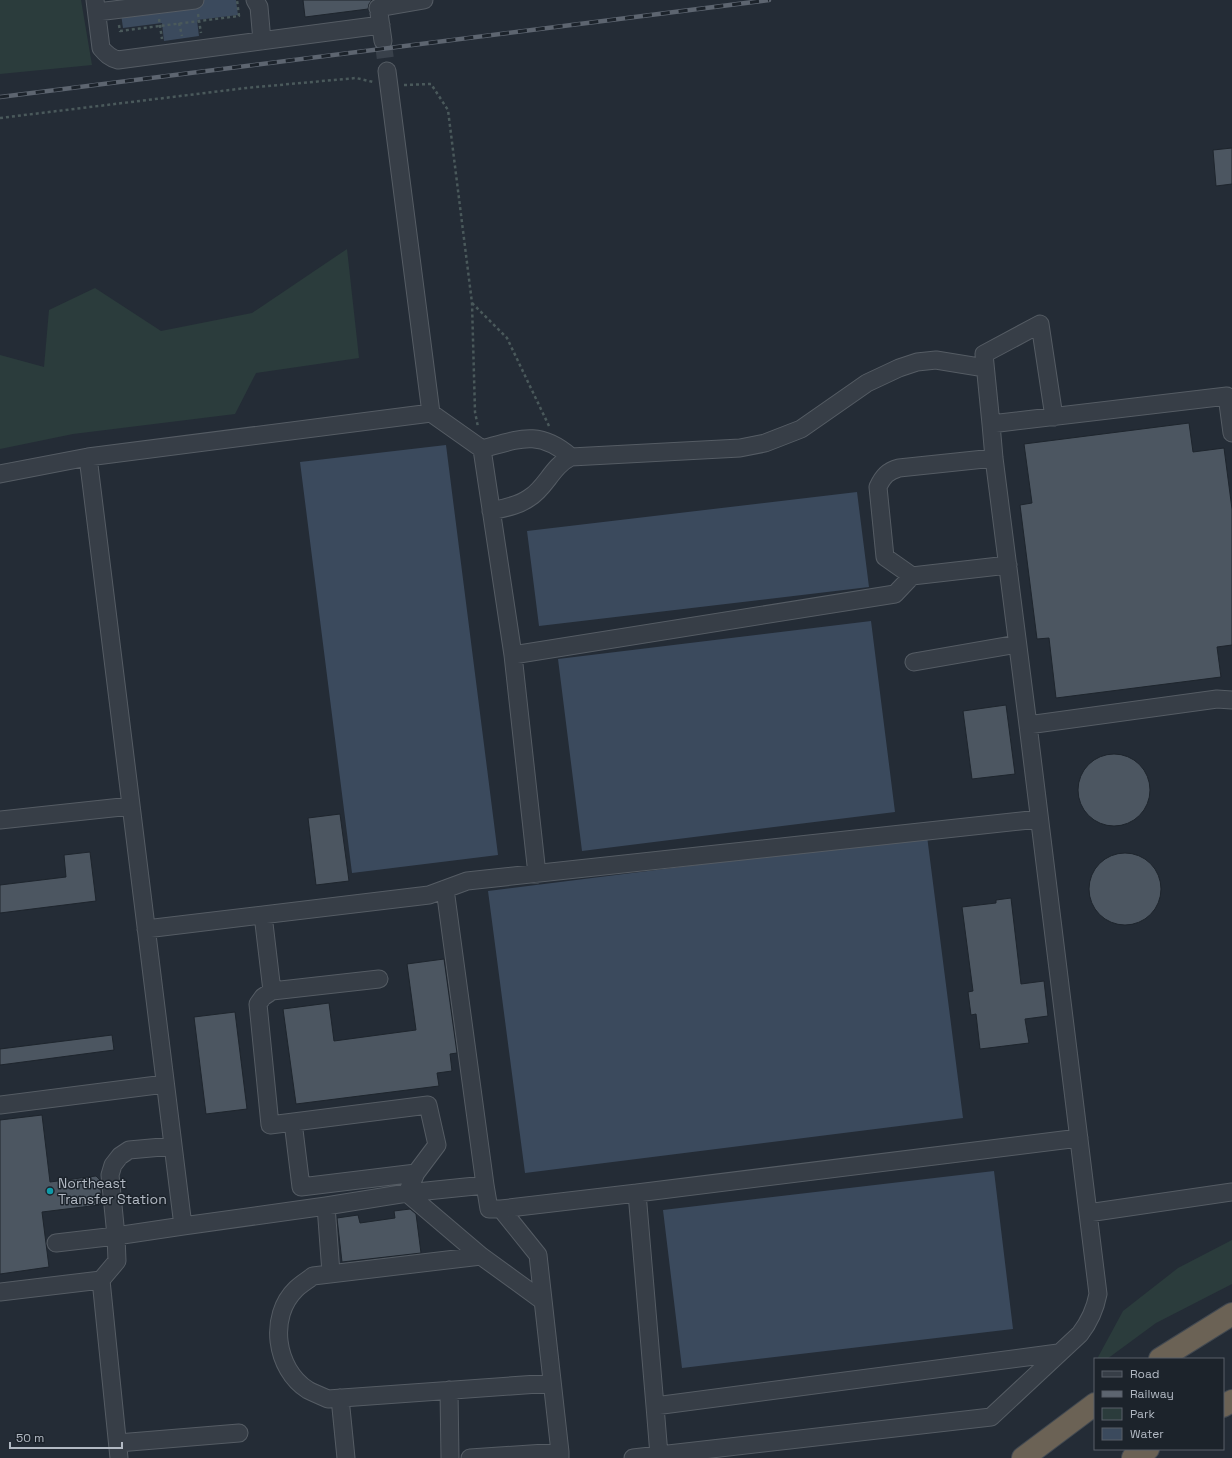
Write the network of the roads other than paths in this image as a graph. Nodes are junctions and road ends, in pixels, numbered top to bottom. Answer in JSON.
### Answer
{"nodes":[{"id":1,"x":195,"y":0,"type":"edge"},
{"id":2,"x":255,"y":0,"type":"edge"},
{"id":3,"x":424,"y":0,"type":"edge"},
{"id":4,"x":378,"y":4,"type":"edge"},
{"id":5,"x":96,"y":6,"type":"edge"},
{"id":6,"x":262,"y":41,"type":"junction"},
{"id":7,"x":388,"y":78,"type":"tunnel mouth"},
{"id":8,"x":985,"y":368,"type":"junction"},
{"id":9,"x":431,"y":413,"type":"junction"},
{"id":10,"x":1054,"y":417,"type":"junction"},
{"id":11,"x":991,"y":424,"type":"junction"},
{"id":12,"x":1232,"y":433,"type":"edge"},
{"id":13,"x":482,"y":449,"type":"junction"},
{"id":14,"x":566,"y":453,"type":"junction"},
{"id":15,"x":88,"y":457,"type":"junction"},
{"id":16,"x":994,"y":458,"type":"junction"},
{"id":17,"x":0,"y":474,"type":"edge"},
{"id":18,"x":491,"y":511,"type":"junction"},
{"id":19,"x":1008,"y":565,"type":"junction"},
{"id":20,"x":912,"y":576,"type":"junction"},
{"id":21,"x":1017,"y":644,"type":"junction"},
{"id":22,"x":513,"y":655,"type":"junction"},
{"id":23,"x":914,"y":662,"type":"dead end"},
{"id":24,"x":1232,"y":700,"type":"edge"},
{"id":25,"x":1028,"y":725,"type":"junction"},
{"id":26,"x":131,"y":806,"type":"junction"},
{"id":27,"x":1039,"y":819,"type":"junction"},
{"id":28,"x":0,"y":820,"type":"edge"},
{"id":29,"x":537,"y":874,"type":"junction"},
{"id":30,"x":445,"y":889,"type":"junction"},
{"id":31,"x":263,"y":915,"type":"junction"},
{"id":32,"x":146,"y":929,"type":"junction"},
{"id":33,"x":379,"y":979,"type":"dead end"},
{"id":34,"x":272,"y":990,"type":"junction"},
{"id":35,"x":165,"y":1084,"type":"junction"},
{"id":36,"x":0,"y":1105,"type":"edge"},
{"id":37,"x":293,"y":1122,"type":"junction"},
{"id":38,"x":1079,"y":1138,"type":"junction"},
{"id":39,"x":173,"y":1146,"type":"junction"},
{"id":40,"x":416,"y":1173,"type":"junction"},
{"id":41,"x":485,"y":1185,"type":"junction"},
{"id":42,"x":1232,"y":1192,"type":"edge"},
{"id":43,"x":407,"y":1193,"type":"junction"},
{"id":44,"x":637,"y":1193,"type":"junction"},
{"id":45,"x":326,"y":1206,"type":"junction"},
{"id":46,"x":501,"y":1209,"type":"junction"},
{"id":47,"x":1088,"y":1213,"type":"junction"},
{"id":48,"x":183,"y":1226,"type":"junction"},
{"id":49,"x":116,"y":1236,"type":"junction"},
{"id":50,"x":56,"y":1243,"type":"dead end"},
{"id":51,"x":481,"y":1256,"type":"junction"},
{"id":52,"x":331,"y":1274,"type":"junction"},
{"id":53,"x":101,"y":1280,"type":"junction"},
{"id":54,"x":0,"y":1292,"type":"edge"},
{"id":55,"x":543,"y":1301,"type":"junction"},
{"id":56,"x":1232,"y":1314,"type":"edge"},
{"id":57,"x":1058,"y":1353,"type":"junction"},
{"id":58,"x":1162,"y":1358,"type":"edge"},
{"id":59,"x":552,"y":1383,"type":"junction"},
{"id":60,"x":449,"y":1390,"type":"junction"},
{"id":61,"x":340,"y":1398,"type":"junction"},
{"id":62,"x":1094,"y":1405,"type":"edge"},
{"id":63,"x":654,"y":1406,"type":"junction"},
{"id":64,"x":239,"y":1433,"type":"dead end"},
{"id":65,"x":119,"y":1450,"type":"edge"},
{"id":66,"x":1146,"y":1450,"type":"edge"},
{"id":67,"x":560,"y":1455,"type":"edge"},
{"id":68,"x":659,"y":1455,"type":"junction"},
{"id":69,"x":346,"y":1458,"type":"edge"},
{"id":70,"x":450,"y":1458,"type":"edge"},
{"id":71,"x":470,"y":1458,"type":"edge"},
{"id":72,"x":633,"y":1458,"type":"edge"},
{"id":73,"x":1023,"y":1458,"type":"edge"},
{"id":74,"x":1133,"y":1458,"type":"edge"}],
"edges":[{"from":1,"to":5,"type":"lane"},
{"from":2,"to":6,"type":"lane"},
{"from":3,"to":4,"type":"lane"},
{"from":4,"to":6,"type":"lane"},
{"from":5,"to":6,"type":"lane"},
{"from":7,"to":9,"type":"lane"},
{"from":8,"to":10,"type":"lane"},
{"from":8,"to":11,"type":"lane"},
{"from":8,"to":14,"type":"lane"},
{"from":9,"to":13,"type":"lane"},
{"from":9,"to":15,"type":"lane"},
{"from":10,"to":11,"type":"lane"},
{"from":10,"to":12,"type":"lane"},
{"from":11,"to":16,"type":"lane"},
{"from":13,"to":14,"type":"lane"},
{"from":13,"to":18,"type":"lane"},
{"from":14,"to":18,"type":"lane"},
{"from":15,"to":17,"type":"lane"},
{"from":15,"to":26,"type":"lane"},
{"from":16,"to":19,"type":"lane"},
{"from":16,"to":20,"type":"lane"},
{"from":18,"to":22,"type":"lane"},
{"from":19,"to":20,"type":"lane"},
{"from":19,"to":21,"type":"lane"},
{"from":20,"to":22,"type":"lane"},
{"from":21,"to":23,"type":"lane"},
{"from":21,"to":25,"type":"lane"},
{"from":22,"to":29,"type":"lane"},
{"from":24,"to":25,"type":"lane"},
{"from":25,"to":27,"type":"lane"},
{"from":26,"to":28,"type":"lane"},
{"from":26,"to":32,"type":"lane"},
{"from":27,"to":29,"type":"lane"},
{"from":27,"to":38,"type":"lane"},
{"from":29,"to":30,"type":"lane"},
{"from":30,"to":31,"type":"lane"},
{"from":30,"to":41,"type":"lane"},
{"from":31,"to":32,"type":"lane"},
{"from":31,"to":34,"type":"lane"},
{"from":32,"to":35,"type":"lane"},
{"from":33,"to":34,"type":"lane"},
{"from":34,"to":37,"type":"lane"},
{"from":35,"to":36,"type":"lane"},
{"from":35,"to":39,"type":"lane"},
{"from":37,"to":40,"type":"lane"},
{"from":37,"to":40,"type":"lane"},
{"from":38,"to":44,"type":"lane"},
{"from":38,"to":47,"type":"lane"},
{"from":39,"to":48,"type":"lane"},
{"from":39,"to":49,"type":"lane"},
{"from":40,"to":43,"type":"lane"},
{"from":41,"to":43,"type":"lane"},
{"from":41,"to":46,"type":"lane"},
{"from":42,"to":47,"type":"lane"},
{"from":43,"to":45,"type":"lane"},
{"from":43,"to":51,"type":"lane"},
{"from":44,"to":46,"type":"lane"},
{"from":44,"to":63,"type":"lane"},
{"from":45,"to":48,"type":"lane"},
{"from":45,"to":52,"type":"lane"},
{"from":46,"to":55,"type":"lane"},
{"from":47,"to":57,"type":"lane"},
{"from":48,"to":49,"type":"lane"},
{"from":49,"to":50,"type":"lane"},
{"from":49,"to":53,"type":"lane"},
{"from":51,"to":52,"type":"lane"},
{"from":51,"to":55,"type":"lane"},
{"from":52,"to":61,"type":"lane"},
{"from":53,"to":54,"type":"lane"},
{"from":53,"to":65,"type":"lane"},
{"from":55,"to":59,"type":"lane"},
{"from":56,"to":58,"type":"highway"},
{"from":57,"to":63,"type":"lane"},
{"from":57,"to":68,"type":"lane"},
{"from":59,"to":60,"type":"lane"},
{"from":59,"to":67,"type":"lane"},
{"from":60,"to":61,"type":"lane"},
{"from":60,"to":70,"type":"lane"},
{"from":61,"to":69,"type":"lane"},
{"from":62,"to":73,"type":"highway"},
{"from":63,"to":68,"type":"lane"},
{"from":64,"to":65,"type":"lane"},
{"from":66,"to":74,"type":"highway"},
{"from":67,"to":71,"type":"lane"},
{"from":68,"to":72,"type":"lane"}]}
